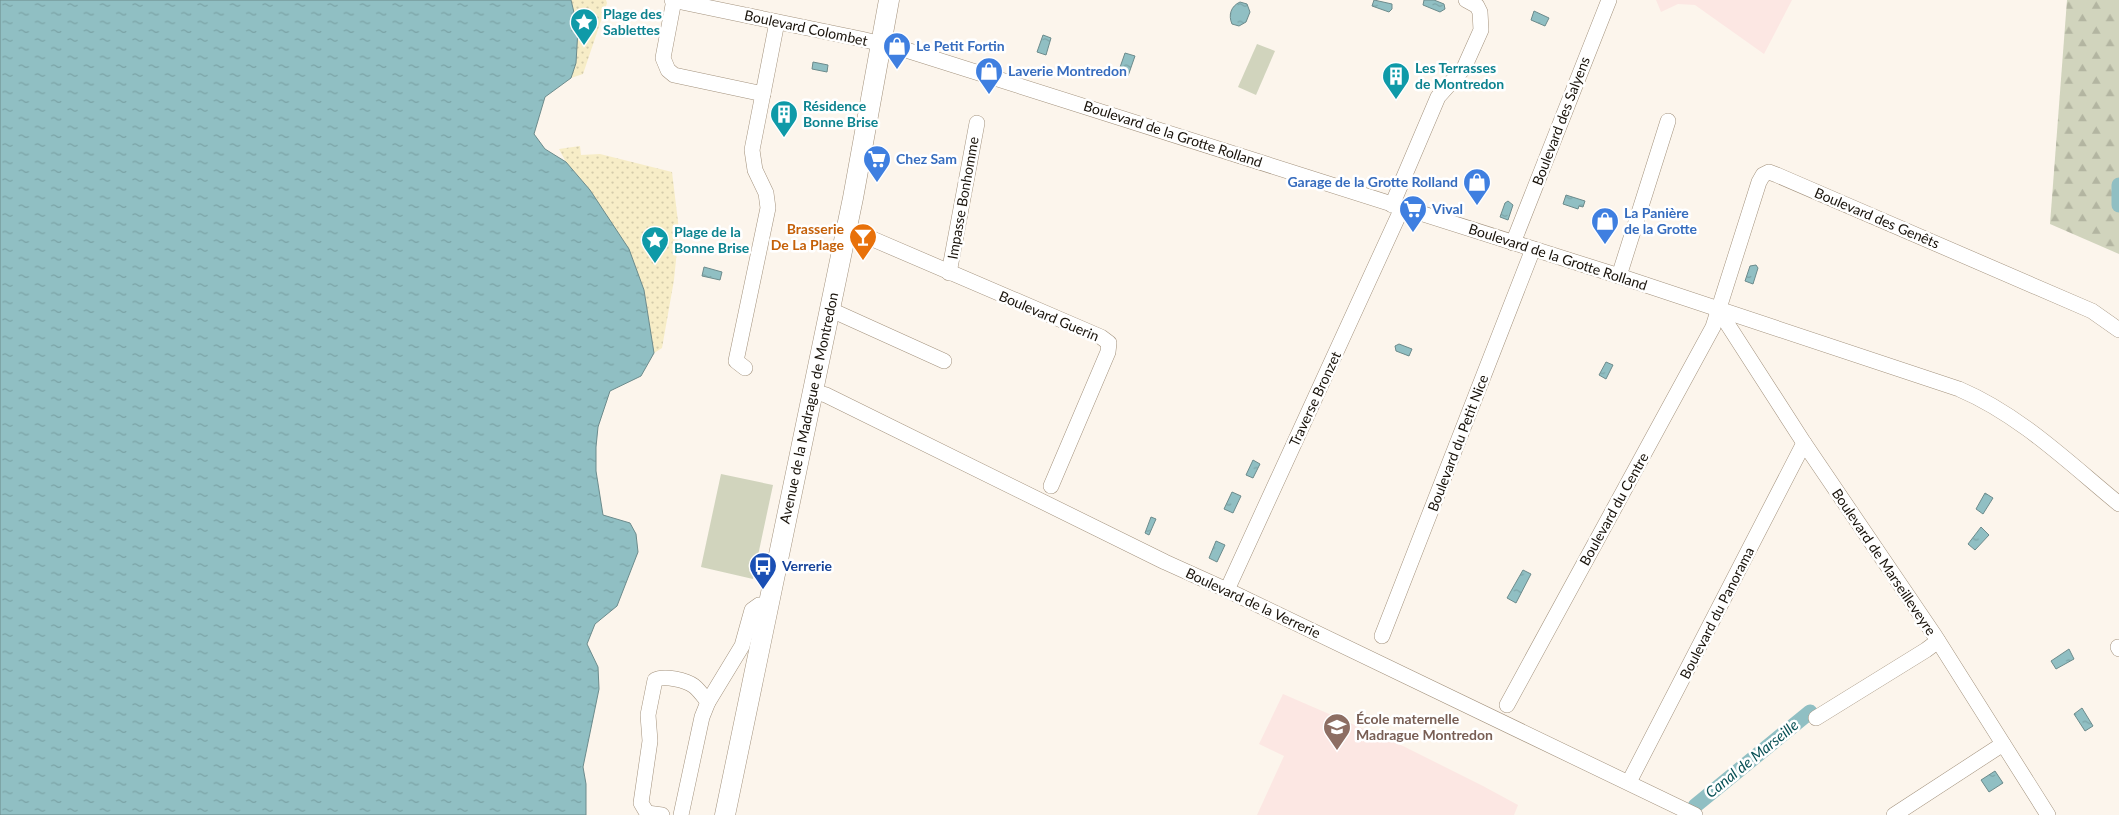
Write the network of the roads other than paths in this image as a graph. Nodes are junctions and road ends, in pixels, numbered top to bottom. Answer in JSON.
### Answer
{"nodes":[{"id":1,"x":673,"y":0,"type":"edge"},
{"id":2,"x":889,"y":0,"type":"edge"},
{"id":3,"x":1466,"y":0,"type":"edge"},
{"id":4,"x":1609,"y":0,"type":"edge"},
{"id":5,"x":777,"y":22,"type":"junction"},
{"id":6,"x":882,"y":43,"type":"junction"},
{"id":7,"x":762,"y":94,"type":"junction"},
{"id":8,"x":1668,"y":121,"type":"dead end"},
{"id":9,"x":977,"y":123,"type":"dead end"},
{"id":10,"x":1397,"y":206,"type":"junction"},
{"id":11,"x":847,"y":228,"type":"junction"},
{"id":12,"x":1513,"y":243,"type":"junction"},
{"id":13,"x":1533,"y":249,"type":"junction"},
{"id":14,"x":949,"y":273,"type":"junction"},
{"id":15,"x":1619,"y":276,"type":"junction"},
{"id":16,"x":829,"y":309,"type":"junction"},
{"id":17,"x":1719,"y":311,"type":"junction"},
{"id":18,"x":2119,"y":330,"type":"edge"},
{"id":19,"x":944,"y":361,"type":"dead end"},
{"id":20,"x":745,"y":368,"type":"dead end"},
{"id":21,"x":812,"y":391,"type":"junction"},
{"id":22,"x":1804,"y":444,"type":"junction"},
{"id":23,"x":1051,"y":486,"type":"dead end"},
{"id":24,"x":2119,"y":504,"type":"edge"},
{"id":25,"x":1227,"y":590,"type":"junction"},
{"id":26,"x":768,"y":606,"type":"junction"},
{"id":27,"x":1382,"y":636,"type":"dead end"},
{"id":28,"x":1938,"y":641,"type":"junction"},
{"id":29,"x":708,"y":702,"type":"junction"},
{"id":30,"x":1507,"y":705,"type":"dead end"},
{"id":31,"x":1816,"y":718,"type":"dead end"},
{"id":32,"x":2003,"y":744,"type":"junction"},
{"id":33,"x":1629,"y":782,"type":"junction"},
{"id":34,"x":662,"y":815,"type":"edge"},
{"id":35,"x":681,"y":815,"type":"edge"},
{"id":36,"x":725,"y":815,"type":"edge"},
{"id":37,"x":1695,"y":815,"type":"edge"},
{"id":38,"x":1894,"y":815,"type":"edge"},
{"id":39,"x":2048,"y":815,"type":"edge"}],
"edges":[{"from":1,"to":5,"type":"street","name":"Boulevard Colombet"},
{"from":1,"to":7,"type":"street"},
{"from":2,"to":6,"type":"street","name":"Avenue de la Madrague de Montredon"},
{"from":3,"to":10,"type":"street","name":"Traverse Bronzet"},
{"from":4,"to":12,"type":"street","name":"Boulevard des Salyens"},
{"from":5,"to":6,"type":"street","name":"Boulevard Colombet"},
{"from":5,"to":7,"type":"street"},
{"from":6,"to":10,"type":"street","name":"Boulevard de la Grotte Rolland"},
{"from":6,"to":11,"type":"street","name":"Avenue de la Madrague de Montredon"},
{"from":7,"to":20,"type":"street"},
{"from":8,"to":15,"type":"street"},
{"from":9,"to":14,"type":"street","name":"Impasse Bonhomme"},
{"from":10,"to":12,"type":"street","name":"Boulevard de la Grotte Rolland"},
{"from":10,"to":25,"type":"street","name":"Traverse Bronzet"},
{"from":11,"to":14,"type":"street","name":"Boulevard Guerin"},
{"from":11,"to":16,"type":"street","name":"Avenue de la Madrague de Montredon"},
{"from":12,"to":13,"type":"street","name":"Boulevard de la Grotte Rolland"},
{"from":13,"to":15,"type":"street","name":"Boulevard de la Grotte Rolland"},
{"from":13,"to":27,"type":"street","name":"Boulevard du Petit Nice"},
{"from":14,"to":23,"type":"street","name":"Boulevard Guerin"},
{"from":15,"to":17,"type":"street","name":"Boulevard de la Grotte Rolland"},
{"from":16,"to":19,"type":"street"},
{"from":16,"to":21,"type":"street","name":"Avenue de la Madrague de Montredon"},
{"from":17,"to":18,"type":"street","name":"Boulevard des Genêts"},
{"from":17,"to":22,"type":"street","name":"Boulevard de Marseilleveyre"},
{"from":17,"to":24,"type":"street","name":"Boulevard de la Grotte Rolland"},
{"from":17,"to":30,"type":"street","name":"Boulevard du Centre"},
{"from":21,"to":25,"type":"street","name":"Boulevard de la Verrerie"},
{"from":21,"to":26,"type":"street","name":"Avenue de la Madrague de Montredon"},
{"from":22,"to":28,"type":"street","name":"Boulevard de Marseilleveyre"},
{"from":22,"to":33,"type":"street","name":"Boulevard du Panorama"},
{"from":25,"to":33,"type":"street","name":"Boulevard de la Verrerie"},
{"from":26,"to":29,"type":"street"},
{"from":26,"to":36,"type":"street","name":"Avenue de la Madrague de Montredon"},
{"from":28,"to":31,"type":"street"},
{"from":28,"to":32,"type":"street","name":"Boulevard de Marseilleveyre"},
{"from":29,"to":34,"type":"street"},
{"from":29,"to":35,"type":"street"},
{"from":32,"to":38,"type":"street"},
{"from":32,"to":39,"type":"street","name":"Boulevard de Marseilleveyre"},
{"from":33,"to":37,"type":"street","name":"Boulevard de la Verrerie"}]}
